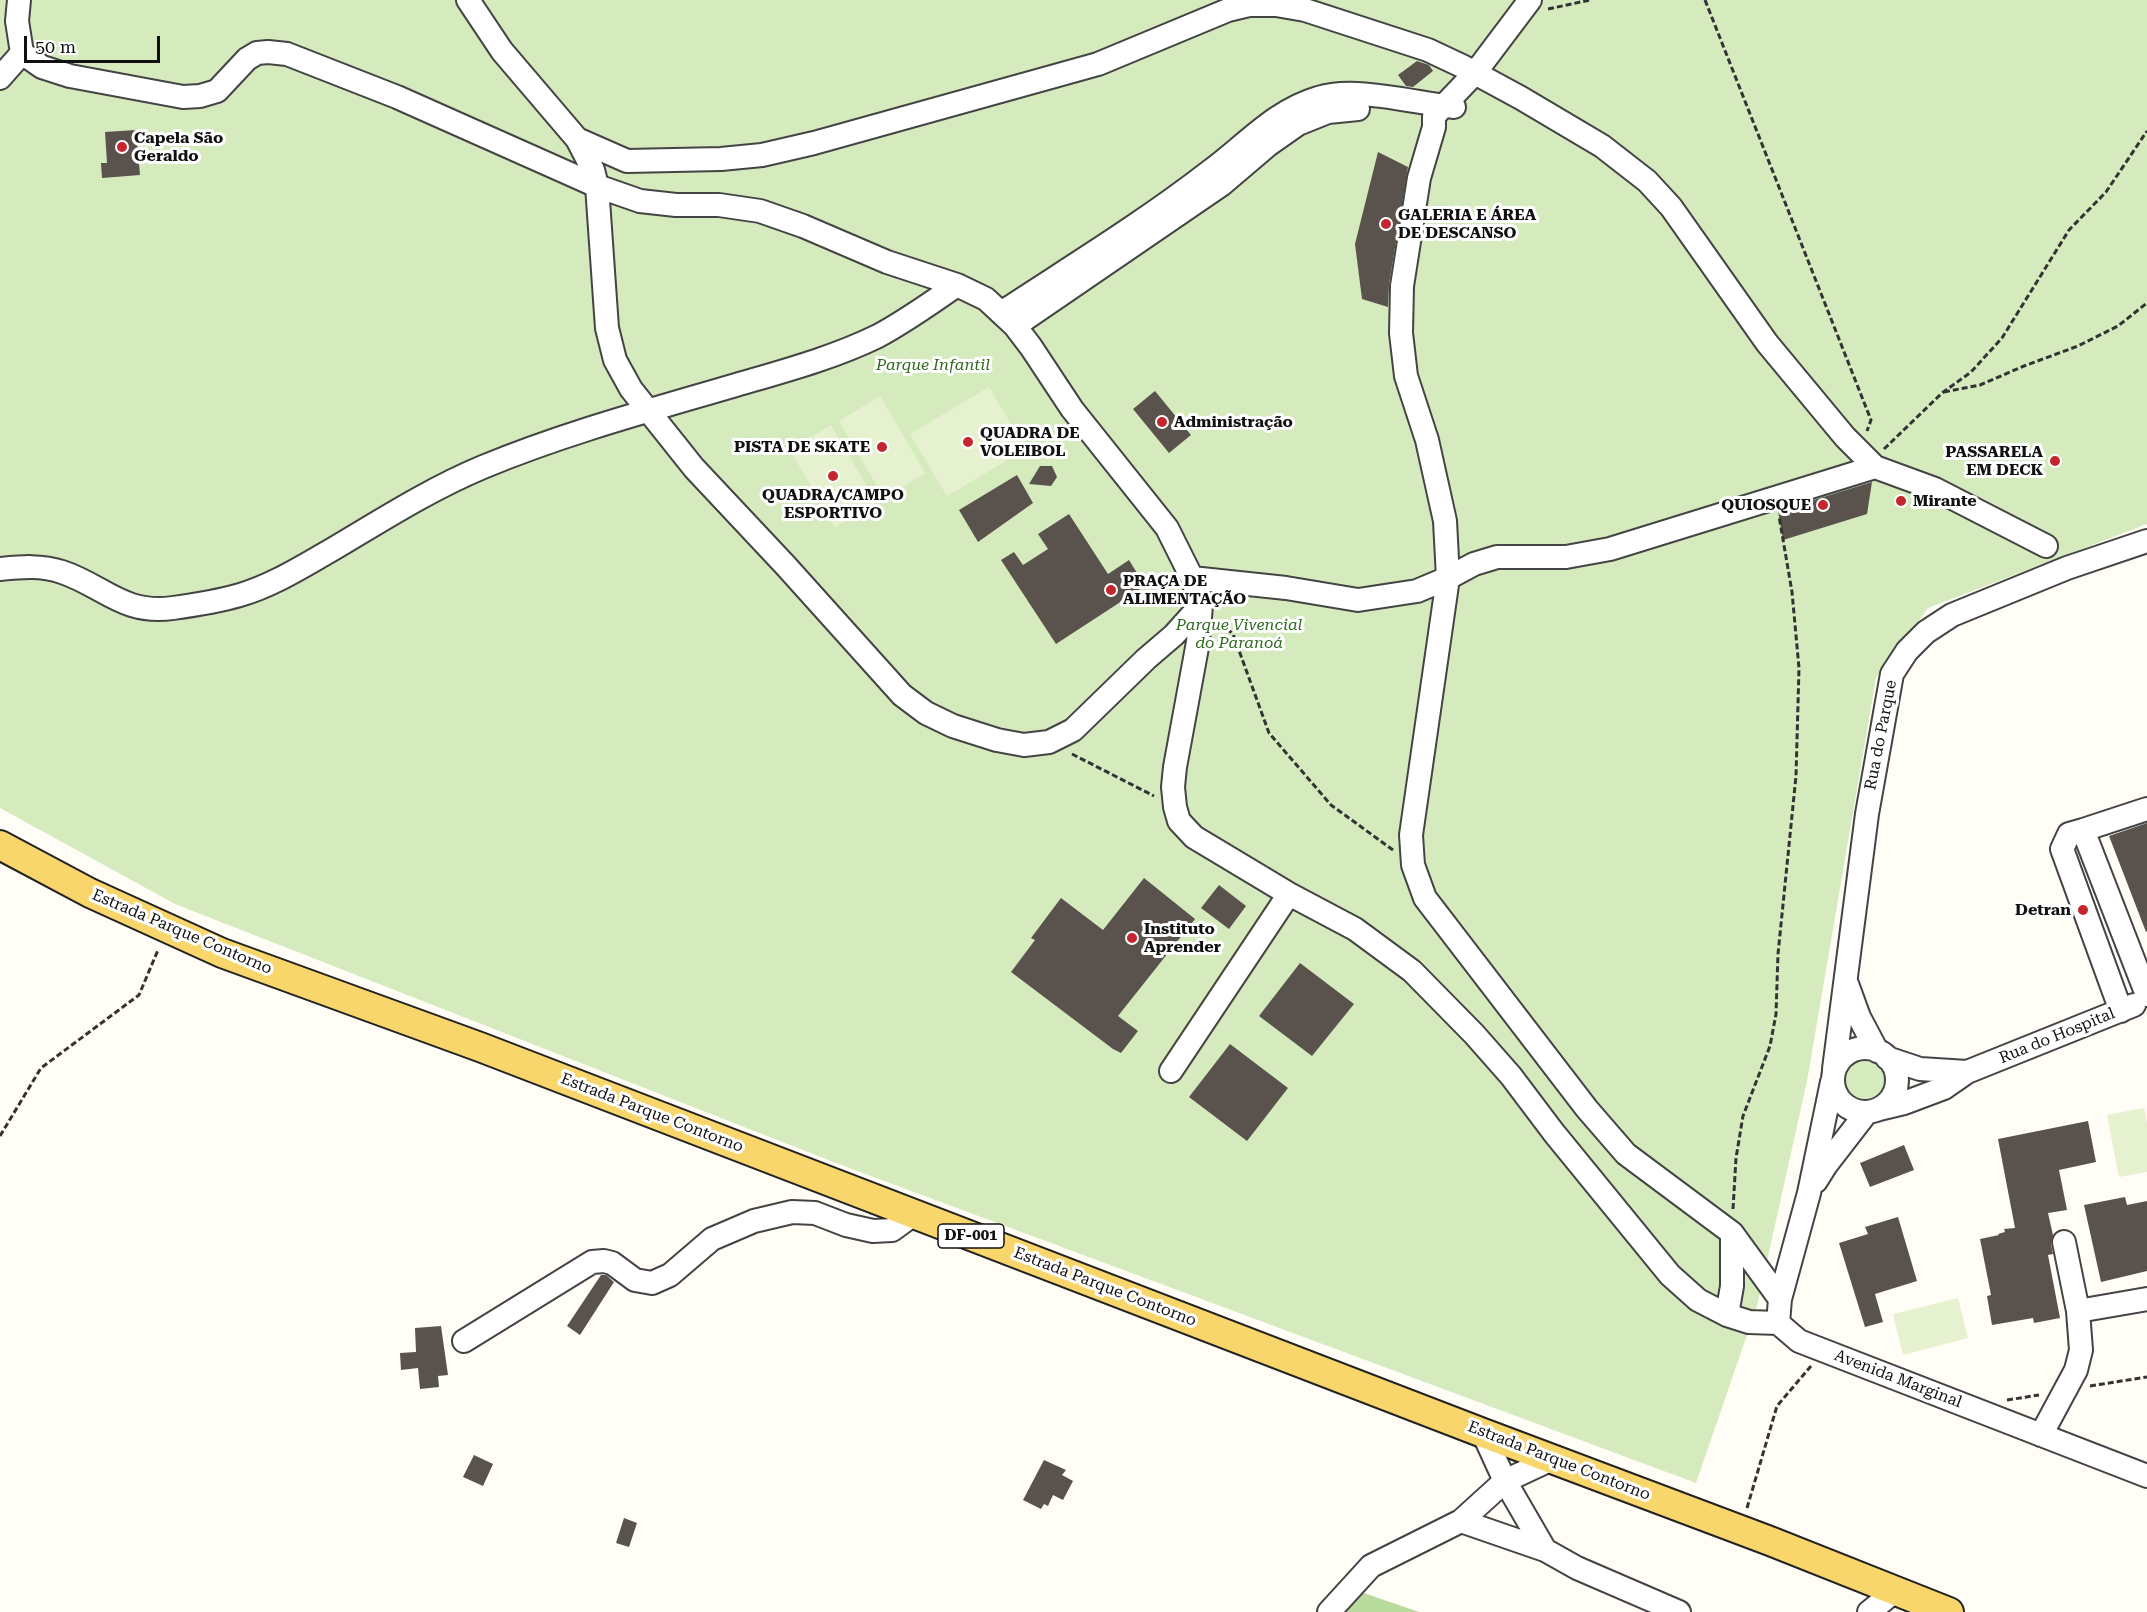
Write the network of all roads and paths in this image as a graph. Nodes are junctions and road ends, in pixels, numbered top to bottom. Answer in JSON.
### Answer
{"nodes":[{"id":1,"x":19,"y":0,"type":"edge"},
{"id":2,"x":468,"y":0,"type":"edge"},
{"id":3,"x":1590,"y":0,"type":"edge"},
{"id":4,"x":1705,"y":0,"type":"edge"},
{"id":5,"x":1535,"y":4,"type":"edge"},
{"id":6,"x":22,"y":53,"type":"junction"},
{"id":7,"x":1479,"y":76,"type":"junction"},
{"id":8,"x":0,"y":78,"type":"edge"},
{"id":9,"x":1442,"y":115,"type":"junction"},
{"id":10,"x":2147,"y":131,"type":"edge"},
{"id":11,"x":577,"y":139,"type":"junction"},
{"id":12,"x":627,"y":160,"type":"junction"},
{"id":13,"x":595,"y":178,"type":"junction"},
{"id":14,"x":957,"y":285,"type":"junction"},
{"id":15,"x":2147,"y":303,"type":"edge"},
{"id":16,"x":1008,"y":320,"type":"junction"},
{"id":17,"x":1942,"y":393,"type":"junction"},
{"id":18,"x":648,"y":411,"type":"junction"},
{"id":19,"x":1867,"y":459,"type":"junction"},
{"id":20,"x":1775,"y":496,"type":"junction"},
{"id":21,"x":2147,"y":541,"type":"edge"},
{"id":22,"x":2046,"y":546,"type":"dead end"},
{"id":23,"x":0,"y":568,"type":"edge"},
{"id":24,"x":1192,"y":578,"type":"junction"},
{"id":25,"x":1449,"y":578,"type":"junction"},
{"id":26,"x":1201,"y":605,"type":"junction"},
{"id":27,"x":1049,"y":742,"type":"junction"},
{"id":28,"x":1175,"y":807,"type":"junction"},
{"id":29,"x":2147,"y":809,"type":"edge"},
{"id":30,"x":2083,"y":830,"type":"junction"},
{"id":31,"x":0,"y":845,"type":"edge"},
{"id":32,"x":1413,"y":865,"type":"junction"},
{"id":33,"x":1289,"y":894,"type":"junction"},
{"id":34,"x":166,"y":928,"type":"junction"},
{"id":35,"x":2138,"y":942,"type":"edge"},
{"id":36,"x":2101,"y":957,"type":"junction"},
{"id":37,"x":1845,"y":980,"type":"junction"},
{"id":38,"x":2146,"y":992,"type":"edge"},
{"id":39,"x":2121,"y":1011,"type":"junction"},
{"id":40,"x":1882,"y":1054,"type":"junction"},
{"id":41,"x":1171,"y":1071,"type":"dead end"},
{"id":42,"x":1967,"y":1072,"type":"junction"},
{"id":43,"x":1833,"y":1076,"type":"junction"},
{"id":44,"x":1873,"y":1111,"type":"junction"},
{"id":45,"x":0,"y":1136,"type":"edge"},
{"id":46,"x":1809,"y":1193,"type":"junction"},
{"id":47,"x":914,"y":1214,"type":"junction"},
{"id":48,"x":1732,"y":1233,"type":"junction"},
{"id":49,"x":2064,"y":1242,"type":"dead end"},
{"id":50,"x":1780,"y":1299,"type":"junction"},
{"id":51,"x":2147,"y":1299,"type":"edge"},
{"id":52,"x":2078,"y":1311,"type":"junction"},
{"id":53,"x":1727,"y":1316,"type":"junction"},
{"id":54,"x":1778,"y":1323,"type":"junction"},
{"id":55,"x":464,"y":1341,"type":"dead end"},
{"id":56,"x":1821,"y":1349,"type":"junction"},
{"id":57,"x":1483,"y":1432,"type":"junction"},
{"id":58,"x":2041,"y":1435,"type":"junction"},
{"id":59,"x":1552,"y":1459,"type":"junction"},
{"id":60,"x":2147,"y":1476,"type":"edge"},
{"id":61,"x":1505,"y":1481,"type":"junction"},
{"id":62,"x":1461,"y":1521,"type":"junction"},
{"id":63,"x":1741,"y":1530,"type":"junction"},
{"id":64,"x":1545,"y":1550,"type":"junction"},
{"id":65,"x":1895,"y":1591,"type":"junction"},
{"id":66,"x":1329,"y":1612,"type":"edge"},
{"id":67,"x":1679,"y":1612,"type":"edge"},
{"id":68,"x":1869,"y":1612,"type":"edge"},
{"id":69,"x":1949,"y":1612,"type":"edge"}],
"edges":[{"from":1,"to":6,"type":"street"},
{"from":2,"to":11,"type":"street"},
{"from":3,"to":5,"type":"path"},
{"from":4,"to":19,"type":"path"},
{"from":5,"to":7,"type":"street"},
{"from":6,"to":8,"type":"street"},
{"from":6,"to":13,"type":"street"},
{"from":7,"to":9,"type":"street"},
{"from":7,"to":12,"type":"street"},
{"from":7,"to":19,"type":"street"},
{"from":9,"to":16,"type":"street"},
{"from":9,"to":25,"type":"street"},
{"from":10,"to":17,"type":"path"},
{"from":11,"to":12,"type":"street"},
{"from":11,"to":13,"type":"street"},
{"from":12,"to":13,"type":"street"},
{"from":13,"to":14,"type":"street"},
{"from":13,"to":18,"type":"street"},
{"from":14,"to":16,"type":"street"},
{"from":14,"to":18,"type":"street"},
{"from":15,"to":17,"type":"path"},
{"from":16,"to":24,"type":"street"},
{"from":17,"to":19,"type":"path"},
{"from":18,"to":23,"type":"street"},
{"from":18,"to":27,"type":"street"},
{"from":19,"to":20,"type":"street"},
{"from":19,"to":22,"type":"street"},
{"from":20,"to":25,"type":"street"},
{"from":20,"to":48,"type":"path"},
{"from":21,"to":37,"type":"street","name":"Rua do Parque"},
{"from":24,"to":25,"type":"street"},
{"from":24,"to":26,"type":"street"},
{"from":25,"to":32,"type":"street"},
{"from":26,"to":27,"type":"street"},
{"from":26,"to":28,"type":"street"},
{"from":26,"to":32,"type":"path"},
{"from":27,"to":28,"type":"path"},
{"from":28,"to":33,"type":"street"},
{"from":29,"to":30,"type":"street"},
{"from":30,"to":35,"type":"street"},
{"from":30,"to":36,"type":"street"},
{"from":31,"to":34,"type":"main road","name":"Estrada Parque Contorno","number":"DF-001"},
{"from":32,"to":48,"type":"street"},
{"from":33,"to":41,"type":"street"},
{"from":33,"to":53,"type":"street"},
{"from":34,"to":45,"type":"path"},
{"from":34,"to":47,"type":"main road","name":"Estrada Parque Contorno","number":"DF-001"},
{"from":35,"to":36,"type":"street"},
{"from":35,"to":38,"type":"street"},
{"from":36,"to":39,"type":"street"},
{"from":37,"to":40,"type":"street","name":"Rua do Parque"},
{"from":37,"to":43,"type":"street","name":"Rua do Parque"},
{"from":38,"to":39,"type":"street","name":"Rua do Hospital"},
{"from":39,"to":42,"type":"street","name":"Rua do Hospital"},
{"from":40,"to":42,"type":"street"},
{"from":40,"to":43,"type":"street"},
{"from":40,"to":44,"type":"street"},
{"from":42,"to":44,"type":"street"},
{"from":43,"to":44,"type":"street"},
{"from":43,"to":46,"type":"street"},
{"from":44,"to":46,"type":"street"},
{"from":46,"to":50,"type":"street"},
{"from":47,"to":55,"type":"street"},
{"from":47,"to":57,"type":"main road","name":"Estrada Parque Contorno","number":"DF-001"},
{"from":48,"to":50,"type":"street"},
{"from":48,"to":53,"type":"street"},
{"from":49,"to":52,"type":"street"},
{"from":50,"to":54,"type":"street"},
{"from":51,"to":52,"type":"street"},
{"from":52,"to":58,"type":"street"},
{"from":53,"to":54,"type":"street"},
{"from":54,"to":56,"type":"street","name":"Avenida Marginal"},
{"from":56,"to":58,"type":"street","name":"Avenida Marginal"},
{"from":56,"to":63,"type":"path"},
{"from":57,"to":59,"type":"main road","name":"Estrada Parque Contorno","number":"DF-001"},
{"from":57,"to":61,"type":"street"},
{"from":58,"to":60,"type":"street","name":"Avenida Marginal"},
{"from":59,"to":61,"type":"street"},
{"from":59,"to":63,"type":"main road","name":"Estrada Parque Contorno","number":"DF-001"},
{"from":61,"to":62,"type":"street"},
{"from":61,"to":64,"type":"street"},
{"from":62,"to":64,"type":"street"},
{"from":62,"to":66,"type":"street"},
{"from":63,"to":65,"type":"main road","name":"Estrada Parque Contorno","number":"DF-001"},
{"from":64,"to":67,"type":"street"},
{"from":65,"to":68,"type":"street"},
{"from":65,"to":69,"type":"main road","name":"Estrada Parque Contorno","number":"DF-001"}]}
